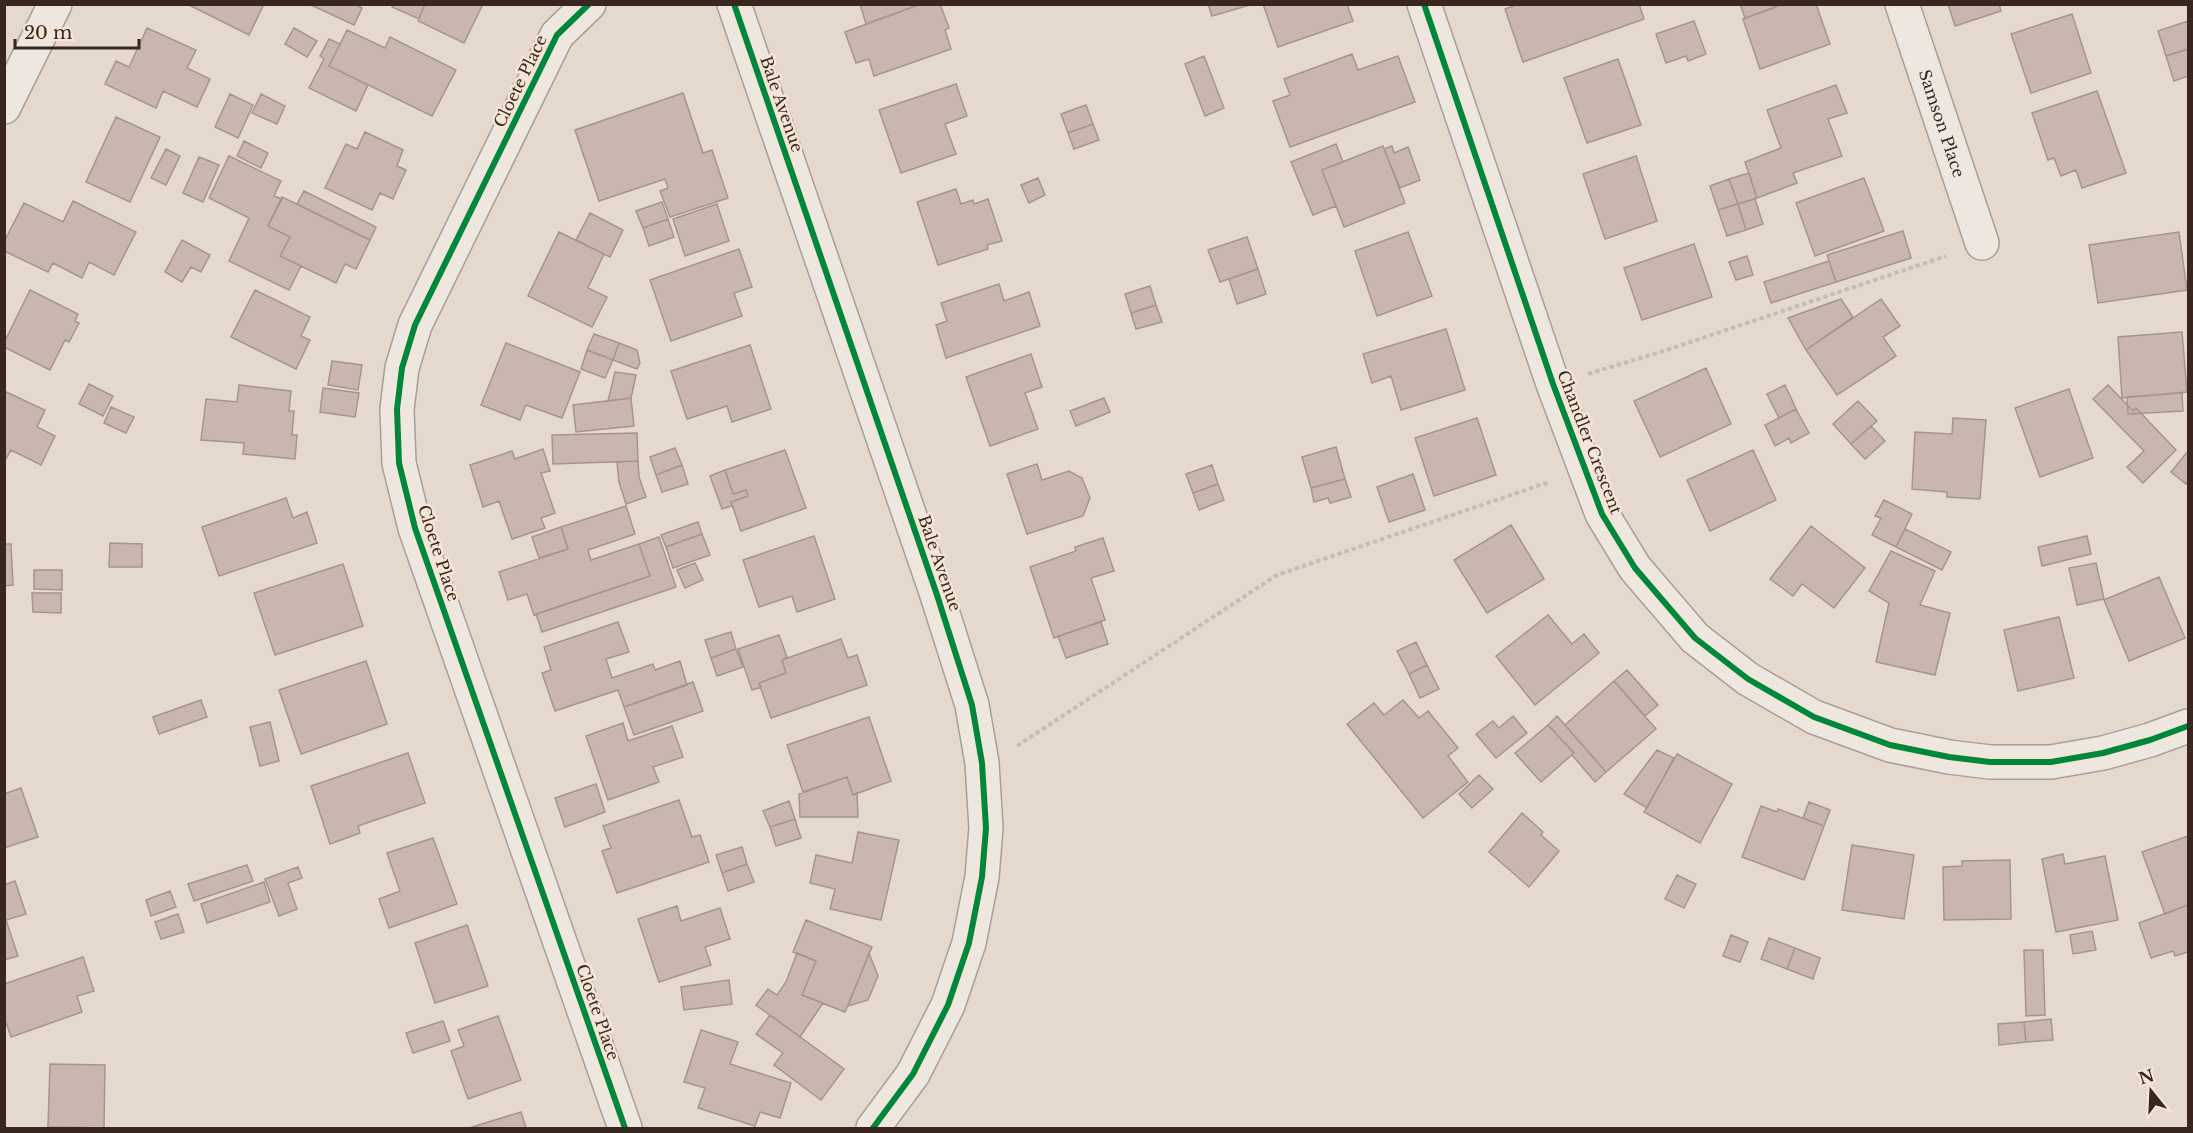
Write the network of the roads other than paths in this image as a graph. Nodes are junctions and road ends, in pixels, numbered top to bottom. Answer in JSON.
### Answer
{"nodes":[{"id":1,"x":55,"y":4,"type":"edge"},
{"id":2,"x":589,"y":4,"type":"edge"},
{"id":3,"x":734,"y":4,"type":"edge"},
{"id":4,"x":1424,"y":4,"type":"edge"},
{"id":5,"x":1902,"y":4,"type":"edge"},
{"id":6,"x":4,"y":107,"type":"edge"},
{"id":7,"x":1982,"y":243,"type":"road end"},
{"id":8,"x":2188,"y":726,"type":"edge"},
{"id":9,"x":625,"y":1128,"type":"edge"},
{"id":10,"x":873,"y":1128,"type":"edge"}],
"edges":[{"from":1,"to":6,"type":"street"},
{"from":2,"to":9,"type":"street","name":"Cloete Place"},
{"from":3,"to":10,"type":"street","name":"Bale Avenue"},
{"from":4,"to":8,"type":"street","name":"Chandler Crescent"},
{"from":5,"to":7,"type":"street","name":"Samson Place"}]}
